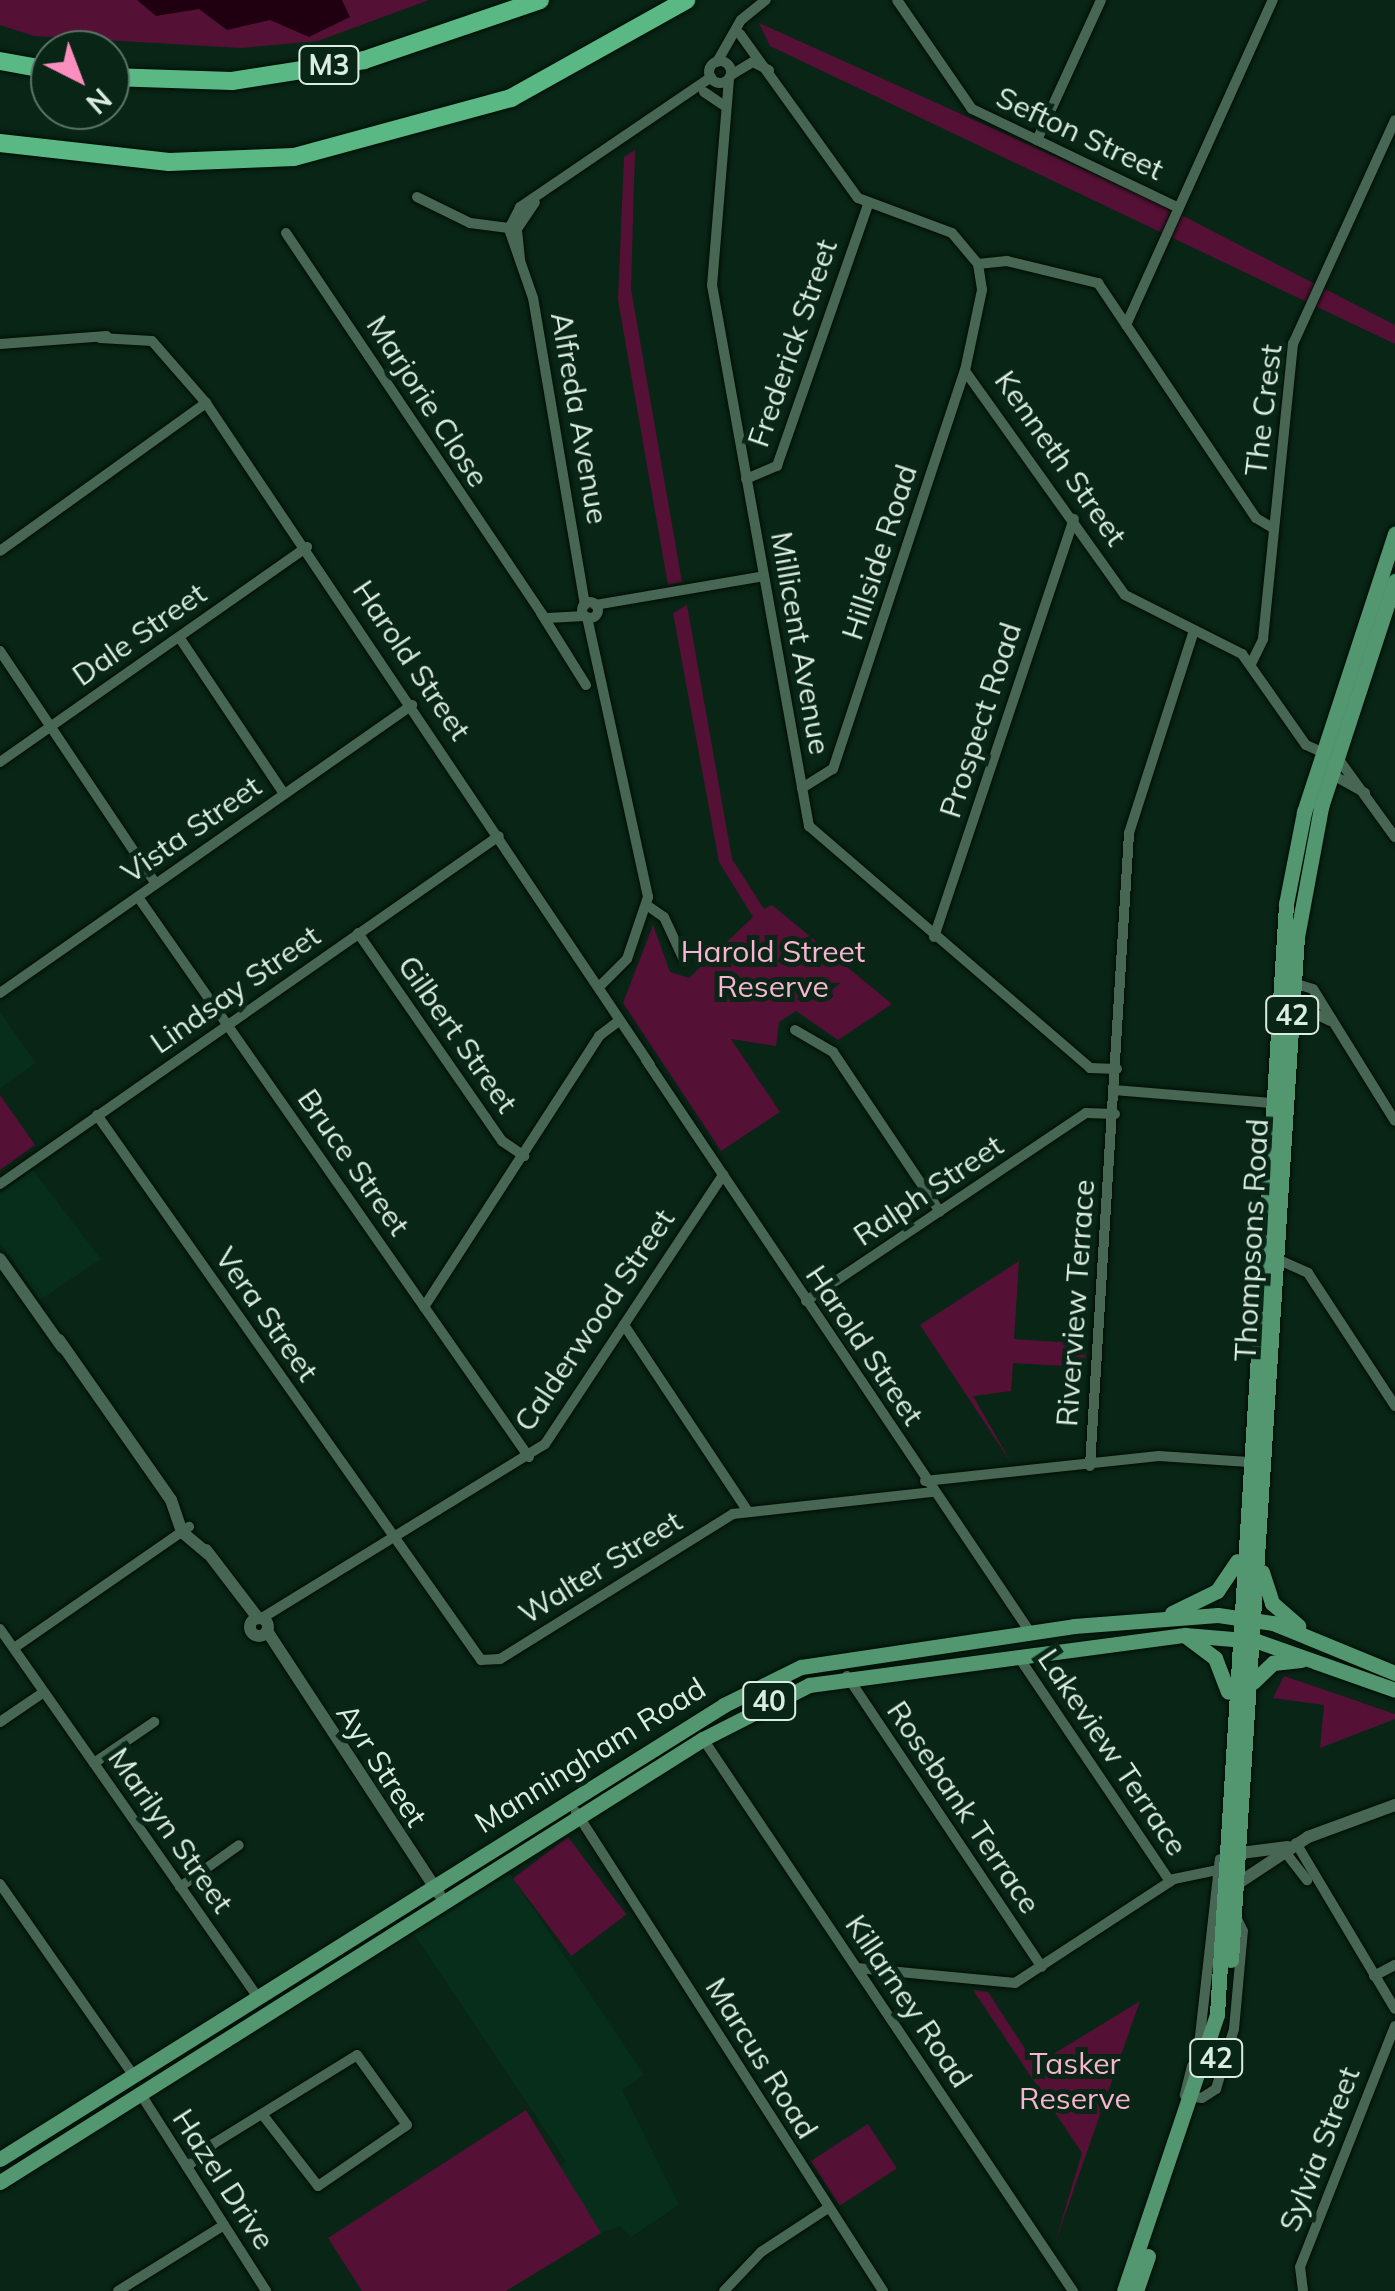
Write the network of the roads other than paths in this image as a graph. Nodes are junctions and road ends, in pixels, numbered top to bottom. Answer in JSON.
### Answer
{"nodes":[{"id":1,"x":540,"y":0,"type":"edge"},
{"id":2,"x":686,"y":0,"type":"edge"},
{"id":3,"x":897,"y":0,"type":"edge"},
{"id":4,"x":1101,"y":0,"type":"edge"},
{"id":5,"x":1273,"y":0,"type":"edge"},
{"id":6,"x":761,"y":4,"type":"edge"},
{"id":7,"x":740,"y":34,"type":"junction"},
{"id":8,"x":754,"y":55,"type":"junction"},
{"id":9,"x":0,"y":61,"type":"edge"},
{"id":10,"x":30,"y":66,"type":"edge"},
{"id":11,"x":722,"y":73,"type":"junction"},
{"id":12,"x":774,"y":74,"type":"junction"},
{"id":13,"x":130,"y":78,"type":"edge"},
{"id":14,"x":704,"y":92,"type":"junction"},
{"id":15,"x":688,"y":99,"type":"junction"},
{"id":16,"x":723,"y":107,"type":"junction"},
{"id":17,"x":1395,"y":120,"type":"edge"},
{"id":18,"x":1037,"y":140,"type":"junction"},
{"id":19,"x":0,"y":144,"type":"edge"},
{"id":20,"x":417,"y":197,"type":"dead end"},
{"id":21,"x":868,"y":204,"type":"junction"},
{"id":22,"x":1179,"y":208,"type":"junction"},
{"id":23,"x":513,"y":229,"type":"junction"},
{"id":24,"x":286,"y":232,"type":"dead end"},
{"id":25,"x":978,"y":264,"type":"junction"},
{"id":26,"x":1126,"y":326,"type":"junction"},
{"id":27,"x":0,"y":344,"type":"edge"},
{"id":28,"x":965,"y":372,"type":"junction"},
{"id":29,"x":208,"y":406,"type":"junction"},
{"id":30,"x":746,"y":479,"type":"junction"},
{"id":31,"x":1074,"y":519,"type":"junction"},
{"id":32,"x":1274,"y":529,"type":"junction"},
{"id":33,"x":1395,"y":533,"type":"edge"},
{"id":34,"x":307,"y":548,"type":"junction"},
{"id":35,"x":0,"y":551,"type":"edge"},
{"id":36,"x":764,"y":580,"type":"junction"},
{"id":37,"x":1395,"y":581,"type":"edge"},
{"id":38,"x":590,"y":610,"type":"junction"},
{"id":39,"x":545,"y":617,"type":"junction"},
{"id":40,"x":1194,"y":630,"type":"junction"},
{"id":41,"x":179,"y":637,"type":"junction"},
{"id":42,"x":0,"y":651,"type":"edge"},
{"id":43,"x":1251,"y":664,"type":"junction"},
{"id":44,"x":586,"y":686,"type":"dead end"},
{"id":45,"x":412,"y":706,"type":"junction"},
{"id":46,"x":51,"y":726,"type":"junction"},
{"id":47,"x":1329,"y":754,"type":"junction"},
{"id":48,"x":0,"y":762,"type":"edge"},
{"id":49,"x":1331,"y":774,"type":"junction"},
{"id":50,"x":802,"y":788,"type":"junction"},
{"id":51,"x":284,"y":794,"type":"junction"},
{"id":52,"x":1366,"y":794,"type":"junction"},
{"id":53,"x":499,"y":836,"type":"junction"},
{"id":54,"x":1395,"y":837,"type":"edge"},
{"id":55,"x":156,"y":884,"type":"junction"},
{"id":56,"x":138,"y":896,"type":"junction"},
{"id":57,"x":648,"y":906,"type":"junction"},
{"id":58,"x":358,"y":933,"type":"junction"},
{"id":59,"x":934,"y":937,"type":"junction"},
{"id":60,"x":684,"y":960,"type":"dead end"},
{"id":61,"x":1294,"y":980,"type":"junction"},
{"id":62,"x":599,"y":987,"type":"junction"},
{"id":63,"x":1278,"y":990,"type":"junction"},
{"id":64,"x":0,"y":993,"type":"edge"},
{"id":65,"x":1292,"y":1004,"type":"junction"},
{"id":66,"x":620,"y":1020,"type":"junction"},
{"id":67,"x":1330,"y":1020,"type":"junction"},
{"id":68,"x":228,"y":1024,"type":"junction"},
{"id":69,"x":794,"y":1030,"type":"dead end"},
{"id":70,"x":1114,"y":1069,"type":"junction"},
{"id":71,"x":1114,"y":1092,"type":"junction"},
{"id":72,"x":1277,"y":1100,"type":"junction"},
{"id":73,"x":1111,"y":1114,"type":"junction"},
{"id":74,"x":98,"y":1115,"type":"junction"},
{"id":75,"x":1395,"y":1121,"type":"edge"},
{"id":76,"x":524,"y":1156,"type":"junction"},
{"id":77,"x":723,"y":1175,"type":"junction"},
{"id":78,"x":0,"y":1184,"type":"edge"},
{"id":79,"x":940,"y":1212,"type":"junction"},
{"id":80,"x":0,"y":1248,"type":"edge"},
{"id":81,"x":1269,"y":1259,"type":"junction"},
{"id":82,"x":0,"y":1260,"type":"edge"},
{"id":83,"x":14,"y":1275,"type":"junction"},
{"id":84,"x":806,"y":1301,"type":"junction"},
{"id":85,"x":424,"y":1307,"type":"junction"},
{"id":86,"x":624,"y":1325,"type":"junction"},
{"id":87,"x":1395,"y":1406,"type":"edge"},
{"id":88,"x":529,"y":1456,"type":"junction"},
{"id":89,"x":1249,"y":1462,"type":"junction"},
{"id":90,"x":1090,"y":1466,"type":"junction"},
{"id":91,"x":922,"y":1476,"type":"junction"},
{"id":92,"x":969,"y":1481,"type":"junction"},
{"id":93,"x":890,"y":1491,"type":"junction"},
{"id":94,"x":936,"y":1497,"type":"junction"},
{"id":95,"x":747,"y":1510,"type":"junction"},
{"id":96,"x":184,"y":1530,"type":"junction"},
{"id":97,"x":395,"y":1542,"type":"junction"},
{"id":98,"x":1240,"y":1554,"type":"junction"},
{"id":99,"x":1259,"y":1554,"type":"junction"},
{"id":100,"x":1005,"y":1602,"type":"junction"},
{"id":101,"x":1236,"y":1616,"type":"junction"},
{"id":102,"x":1164,"y":1617,"type":"junction"},
{"id":103,"x":1257,"y":1620,"type":"junction"},
{"id":104,"x":261,"y":1626,"type":"junction"},
{"id":105,"x":0,"y":1629,"type":"edge"},
{"id":106,"x":1030,"y":1632,"type":"junction"},
{"id":107,"x":1185,"y":1635,"type":"junction"},
{"id":108,"x":1004,"y":1636,"type":"junction"},
{"id":109,"x":1236,"y":1639,"type":"junction"},
{"id":110,"x":1320,"y":1640,"type":"junction"},
{"id":111,"x":1257,"y":1641,"type":"junction"},
{"id":112,"x":14,"y":1648,"type":"junction"},
{"id":113,"x":1015,"y":1651,"type":"junction"},
{"id":114,"x":1325,"y":1663,"type":"junction"},
{"id":115,"x":1395,"y":1674,"type":"edge"},
{"id":116,"x":846,"y":1675,"type":"junction"},
{"id":117,"x":1253,"y":1682,"type":"junction"},
{"id":118,"x":1395,"y":1690,"type":"edge"},
{"id":119,"x":44,"y":1692,"type":"junction"},
{"id":120,"x":1231,"y":1715,"type":"junction"},
{"id":121,"x":3,"y":1720,"type":"edge"},
{"id":122,"x":154,"y":1722,"type":"dead end"},
{"id":123,"x":703,"y":1739,"type":"junction"},
{"id":124,"x":94,"y":1763,"type":"junction"},
{"id":125,"x":566,"y":1803,"type":"junction"},
{"id":126,"x":1395,"y":1805,"type":"edge"},
{"id":127,"x":573,"y":1820,"type":"junction"},
{"id":128,"x":239,"y":1845,"type":"dead end"},
{"id":129,"x":1288,"y":1847,"type":"junction"},
{"id":130,"x":1229,"y":1860,"type":"junction"},
{"id":131,"x":1170,"y":1881,"type":"junction"},
{"id":132,"x":432,"y":1884,"type":"junction"},
{"id":133,"x":180,"y":1886,"type":"junction"},
{"id":134,"x":1232,"y":1888,"type":"junction"},
{"id":135,"x":1,"y":1889,"type":"edge"},
{"id":136,"x":444,"y":1900,"type":"junction"},
{"id":137,"x":1395,"y":1965,"type":"edge"},
{"id":138,"x":1042,"y":1967,"type":"junction"},
{"id":139,"x":857,"y":1968,"type":"junction"},
{"id":140,"x":890,"y":1968,"type":"junction"},
{"id":141,"x":1374,"y":1976,"type":"junction"},
{"id":142,"x":867,"y":1983,"type":"junction"},
{"id":143,"x":258,"y":1998,"type":"junction"},
{"id":144,"x":1395,"y":2008,"type":"edge"},
{"id":145,"x":1395,"y":2026,"type":"edge"},
{"id":146,"x":134,"y":2076,"type":"junction"},
{"id":147,"x":140,"y":2094,"type":"junction"},
{"id":148,"x":1197,"y":2099,"type":"junction"},
{"id":149,"x":262,"y":2114,"type":"junction"},
{"id":150,"x":213,"y":2144,"type":"junction"},
{"id":151,"x":179,"y":2156,"type":"junction"},
{"id":152,"x":0,"y":2159,"type":"edge"},
{"id":153,"x":186,"y":2167,"type":"junction"},
{"id":154,"x":0,"y":2182,"type":"edge"},
{"id":155,"x":828,"y":2208,"type":"junction"},
{"id":156,"x":224,"y":2225,"type":"junction"},
{"id":157,"x":118,"y":2291,"type":"edge"},
{"id":158,"x":266,"y":2291,"type":"edge"},
{"id":159,"x":724,"y":2291,"type":"edge"},
{"id":160,"x":883,"y":2291,"type":"edge"},
{"id":161,"x":1073,"y":2291,"type":"edge"},
{"id":162,"x":1124,"y":2291,"type":"edge"},
{"id":163,"x":1136,"y":2291,"type":"edge"},
{"id":164,"x":1303,"y":2291,"type":"edge"}],
"edges":[{"from":1,"to":13,"type":"highway","number":"M3"},
{"from":2,"to":19,"type":"highway"},
{"from":3,"to":18,"type":"street","name":"Sefton Street"},
{"from":4,"to":18,"type":"street"},
{"from":5,"to":22,"type":"street"},
{"from":6,"to":7,"type":"street"},
{"from":6,"to":11,"type":"street"},
{"from":7,"to":8,"type":"street"},
{"from":7,"to":11,"type":"street"},
{"from":8,"to":11,"type":"street"},
{"from":8,"to":12,"type":"street"},
{"from":9,"to":10,"type":"highway"},
{"from":11,"to":12,"type":"street"},
{"from":11,"to":14,"type":"street"},
{"from":11,"to":15,"type":"street"},
{"from":11,"to":16,"type":"street","name":"Millicent Avenue"},
{"from":12,"to":21,"type":"street"},
{"from":14,"to":15,"type":"street"},
{"from":14,"to":16,"type":"street"},
{"from":15,"to":23,"type":"street"},
{"from":16,"to":30,"type":"street","name":"Millicent Avenue"},
{"from":17,"to":32,"type":"street","name":"The Crest"},
{"from":18,"to":22,"type":"street","name":"Sefton Street"},
{"from":20,"to":23,"type":"street"},
{"from":21,"to":25,"type":"street"},
{"from":21,"to":30,"type":"street","name":"Frederick Street"},
{"from":22,"to":26,"type":"street"},
{"from":23,"to":38,"type":"street","name":"Alfreda Avenue"},
{"from":24,"to":39,"type":"street","name":"Marjorie Close"},
{"from":25,"to":26,"type":"street"},
{"from":25,"to":28,"type":"street","name":"Kenneth Street"},
{"from":26,"to":32,"type":"street"},
{"from":27,"to":29,"type":"street","name":"Harold Street"},
{"from":28,"to":31,"type":"street","name":"Kenneth Street"},
{"from":28,"to":50,"type":"street","name":"Hillside Road"},
{"from":29,"to":34,"type":"street","name":"Harold Street"},
{"from":29,"to":35,"type":"street"},
{"from":30,"to":36,"type":"street","name":"Millicent Avenue"},
{"from":31,"to":40,"type":"street","name":"Kenneth Street"},
{"from":31,"to":59,"type":"street","name":"Prospect Road"},
{"from":32,"to":43,"type":"street","name":"The Crest"},
{"from":33,"to":47,"type":"main road","name":"Thompsons Road","number":"42"},
{"from":34,"to":41,"type":"street","name":"Dale Street"},
{"from":34,"to":45,"type":"street","name":"Harold Street"},
{"from":36,"to":38,"type":"street"},
{"from":36,"to":50,"type":"street","name":"Millicent Avenue"},
{"from":37,"to":47,"type":"main road","name":"Thompsons Road","number":"42"},
{"from":38,"to":39,"type":"street"},
{"from":38,"to":57,"type":"street","name":"Alfreda Avenue"},
{"from":39,"to":44,"type":"street","name":"Marjorie Close"},
{"from":40,"to":43,"type":"street","name":"Kenneth Street"},
{"from":40,"to":70,"type":"street","name":"Riverview Terrace"},
{"from":41,"to":46,"type":"street","name":"Dale Street"},
{"from":41,"to":51,"type":"street"},
{"from":42,"to":46,"type":"street"},
{"from":43,"to":47,"type":"street","name":"Kenneth Street"},
{"from":45,"to":51,"type":"street","name":"Vista Street"},
{"from":45,"to":53,"type":"street","name":"Harold Street"},
{"from":46,"to":48,"type":"street","name":"Dale Street"},
{"from":46,"to":55,"type":"street"},
{"from":47,"to":49,"type":"main road"},
{"from":47,"to":52,"type":"street","name":"Kenneth Street"},
{"from":47,"to":63,"type":"main road","name":"Thompsons Road","number":"42"},
{"from":49,"to":52,"type":"street"},
{"from":49,"to":61,"type":"main road","name":"Thompsons Road","number":"42"},
{"from":50,"to":59,"type":"street","name":"Millicent Avenue"},
{"from":51,"to":55,"type":"street","name":"Vista Street"},
{"from":52,"to":54,"type":"street","name":"Kenneth Street"},
{"from":53,"to":58,"type":"street","name":"Lindsay Street"},
{"from":53,"to":62,"type":"street","name":"Harold Street"},
{"from":55,"to":56,"type":"street","name":"Vista Street"},
{"from":56,"to":64,"type":"street","name":"Vista Street"},
{"from":56,"to":68,"type":"street","name":"Bruce Street"},
{"from":57,"to":60,"type":"street","name":"Alfreda Avenue"},
{"from":57,"to":62,"type":"street"},
{"from":58,"to":68,"type":"street","name":"Lindsay Street"},
{"from":58,"to":76,"type":"street","name":"Gilbert Street"},
{"from":59,"to":70,"type":"street","name":"Millicent Avenue"},
{"from":61,"to":63,"type":"street"},
{"from":61,"to":65,"type":"main road","name":"Thompsons Road","number":"42"},
{"from":61,"to":67,"type":"street"},
{"from":62,"to":66,"type":"street","name":"Harold Street"},
{"from":63,"to":65,"type":"street"},
{"from":63,"to":72,"type":"main road","name":"Thompsons Road","number":"42"},
{"from":65,"to":67,"type":"street"},
{"from":65,"to":72,"type":"main road","name":"Thompsons Road","number":"42"},
{"from":66,"to":76,"type":"street"},
{"from":66,"to":77,"type":"street","name":"Harold Street"},
{"from":67,"to":75,"type":"street"},
{"from":68,"to":74,"type":"street","name":"Lindsay Street"},
{"from":68,"to":85,"type":"street","name":"Bruce Street"},
{"from":69,"to":79,"type":"street"},
{"from":70,"to":71,"type":"street","name":"Riverview Terrace"},
{"from":71,"to":72,"type":"street"},
{"from":71,"to":73,"type":"street","name":"Riverview Terrace"},
{"from":72,"to":81,"type":"main road","name":"Thompsons Road","number":"42"},
{"from":73,"to":79,"type":"street","name":"Ralph Street"},
{"from":73,"to":90,"type":"street","name":"Riverview Terrace"},
{"from":74,"to":78,"type":"street","name":"Lindsay Street"},
{"from":74,"to":97,"type":"street","name":"Vera Street"},
{"from":76,"to":85,"type":"street"},
{"from":77,"to":84,"type":"street","name":"Harold Street"},
{"from":77,"to":86,"type":"street","name":"Calderwood Street"},
{"from":79,"to":84,"type":"street","name":"Ralph Street"},
{"from":80,"to":83,"type":"street","name":"Ayr Street"},
{"from":81,"to":87,"type":"street"},
{"from":81,"to":89,"type":"main road","name":"Thompsons Road","number":"42"},
{"from":81,"to":99,"type":"main road","name":"Thompsons Road","number":"42"},
{"from":82,"to":83,"type":"street","name":"Ayr Street"},
{"from":83,"to":96,"type":"street","name":"Ayr Street"},
{"from":84,"to":91,"type":"street","name":"Harold Street"},
{"from":85,"to":88,"type":"street","name":"Bruce Street"},
{"from":86,"to":88,"type":"street","name":"Calderwood Street"},
{"from":86,"to":95,"type":"street"},
{"from":88,"to":97,"type":"street","name":"Calderwood Street"},
{"from":89,"to":90,"type":"street"},
{"from":89,"to":98,"type":"main road","name":"Thompsons Road","number":"42"},
{"from":90,"to":92,"type":"street"},
{"from":91,"to":92,"type":"street"},
{"from":91,"to":93,"type":"street","name":"Walter Street"},
{"from":91,"to":94,"type":"street","name":"Harold Street"},
{"from":92,"to":94,"type":"street"},
{"from":93,"to":94,"type":"street","name":"Walter Street"},
{"from":93,"to":95,"type":"street","name":"Walter Street"},
{"from":94,"to":100,"type":"street","name":"Harold Street"},
{"from":95,"to":97,"type":"street","name":"Walter Street"},
{"from":96,"to":104,"type":"street","name":"Ayr Street"},
{"from":96,"to":112,"type":"street"},
{"from":97,"to":104,"type":"street","name":"Calderwood Street"},
{"from":98,"to":101,"type":"main road","name":"Thompsons Road","number":"42"},
{"from":98,"to":102,"type":"main road"},
{"from":99,"to":103,"type":"main road","name":"Thompsons Road","number":"42"},
{"from":99,"to":110,"type":"main road"},
{"from":100,"to":106,"type":"street","name":"Harold Street"},
{"from":100,"to":108,"type":"street"},
{"from":101,"to":102,"type":"main road","name":"Manningham Road","number":"40"},
{"from":101,"to":103,"type":"main road","name":"Manningham Road","number":"40"},
{"from":101,"to":109,"type":"main road","name":"Thompsons Road","number":"42"},
{"from":102,"to":106,"type":"main road","name":"Manningham Road","number":"40"},
{"from":103,"to":110,"type":"main road","name":"Manningham Road","number":"40"},
{"from":103,"to":111,"type":"main road","name":"Thompsons Road","number":"42"},
{"from":104,"to":132,"type":"street","name":"Ayr Street"},
{"from":105,"to":112,"type":"street","name":"Marilyn Street"},
{"from":106,"to":108,"type":"main road","name":"Manningham Road","number":"40"},
{"from":107,"to":109,"type":"main road","name":"Manningham Road","number":"40"},
{"from":107,"to":113,"type":"main road","name":"Manningham Road","number":"40"},
{"from":107,"to":120,"type":"main road"},
{"from":108,"to":125,"type":"main road","name":"Manningham Road","number":"40"},
{"from":109,"to":111,"type":"main road","name":"Manningham Road","number":"40"},
{"from":109,"to":120,"type":"main road","name":"Thompsons Road","number":"42"},
{"from":110,"to":115,"type":"main road","name":"Manningham Road","number":"40"},
{"from":111,"to":114,"type":"main road","name":"Manningham Road","number":"40"},
{"from":111,"to":117,"type":"main road","name":"Thompsons Road","number":"42"},
{"from":112,"to":119,"type":"street","name":"Marilyn Street"},
{"from":113,"to":116,"type":"main road","name":"Manningham Road","number":"40"},
{"from":113,"to":131,"type":"street","name":"Lakeview Terrace"},
{"from":114,"to":117,"type":"main road"},
{"from":114,"to":118,"type":"main road","name":"Manningham Road","number":"40"},
{"from":116,"to":123,"type":"main road","name":"Manningham Road","number":"40"},
{"from":116,"to":138,"type":"street","name":"Rosebank Terrace"},
{"from":117,"to":130,"type":"main road","name":"Thompsons Road","number":"42"},
{"from":119,"to":121,"type":"street"},
{"from":119,"to":124,"type":"street","name":"Marilyn Street"},
{"from":120,"to":130,"type":"main road","name":"Thompsons Road","number":"42"},
{"from":122,"to":124,"type":"street"},
{"from":123,"to":127,"type":"main road","name":"Manningham Road","number":"40"},
{"from":123,"to":139,"type":"street","name":"Killarney Road"},
{"from":124,"to":133,"type":"street","name":"Marilyn Street"},
{"from":125,"to":127,"type":"street","name":"Marcus Road"},
{"from":125,"to":132,"type":"main road","name":"Manningham Road","number":"40"},
{"from":126,"to":129,"type":"street"},
{"from":127,"to":136,"type":"main road","name":"Manningham Road","number":"40"},
{"from":127,"to":155,"type":"street","name":"Marcus Road"},
{"from":128,"to":133,"type":"street"},
{"from":129,"to":130,"type":"street"},
{"from":129,"to":134,"type":"street"},
{"from":129,"to":141,"type":"street"},
{"from":130,"to":131,"type":"street"},
{"from":130,"to":134,"type":"main road","name":"Thompsons Road","number":"42"},
{"from":130,"to":148,"type":"street","name":"Thompsons Road"},
{"from":131,"to":138,"type":"street"},
{"from":132,"to":136,"type":"street","name":"Ayr Street"},
{"from":132,"to":143,"type":"main road","name":"Manningham Road","number":"40"},
{"from":133,"to":143,"type":"street","name":"Marilyn Street"},
{"from":134,"to":148,"type":"main road","name":"Thompsons Road","number":"42"},
{"from":134,"to":148,"type":"main road","name":"Thompsons Road","number":"42"},
{"from":135,"to":146,"type":"street"},
{"from":136,"to":147,"type":"main road","name":"Manningham Road","number":"40"},
{"from":137,"to":141,"type":"street"},
{"from":138,"to":140,"type":"street"},
{"from":139,"to":140,"type":"street"},
{"from":139,"to":142,"type":"street","name":"Killarney Road"},
{"from":140,"to":142,"type":"street"},
{"from":141,"to":144,"type":"street"},
{"from":142,"to":161,"type":"street","name":"Killarney Road"},
{"from":143,"to":146,"type":"main road","name":"Manningham Road","number":"40"},
{"from":145,"to":164,"type":"street","name":"Sylvia Street"},
{"from":146,"to":152,"type":"main road","name":"Manningham Road","number":"40"},
{"from":147,"to":151,"type":"street","name":"Hazel Drive"},
{"from":147,"to":154,"type":"main road","name":"Manningham Road","number":"40"},
{"from":148,"to":162,"type":"main road","name":"Thompsons Road","number":"42"},
{"from":148,"to":163,"type":"main road","name":"Thompsons Road","number":"42"},
{"from":149,"to":149,"type":"street"},
{"from":149,"to":150,"type":"street"},
{"from":150,"to":151,"type":"street"},
{"from":150,"to":153,"type":"street"},
{"from":151,"to":153,"type":"street","name":"Hazel Drive"},
{"from":153,"to":156,"type":"street","name":"Hazel Drive"},
{"from":155,"to":159,"type":"street"},
{"from":155,"to":160,"type":"street","name":"Marcus Road"},
{"from":156,"to":157,"type":"street"},
{"from":156,"to":158,"type":"street","name":"Hazel Drive"}]}
